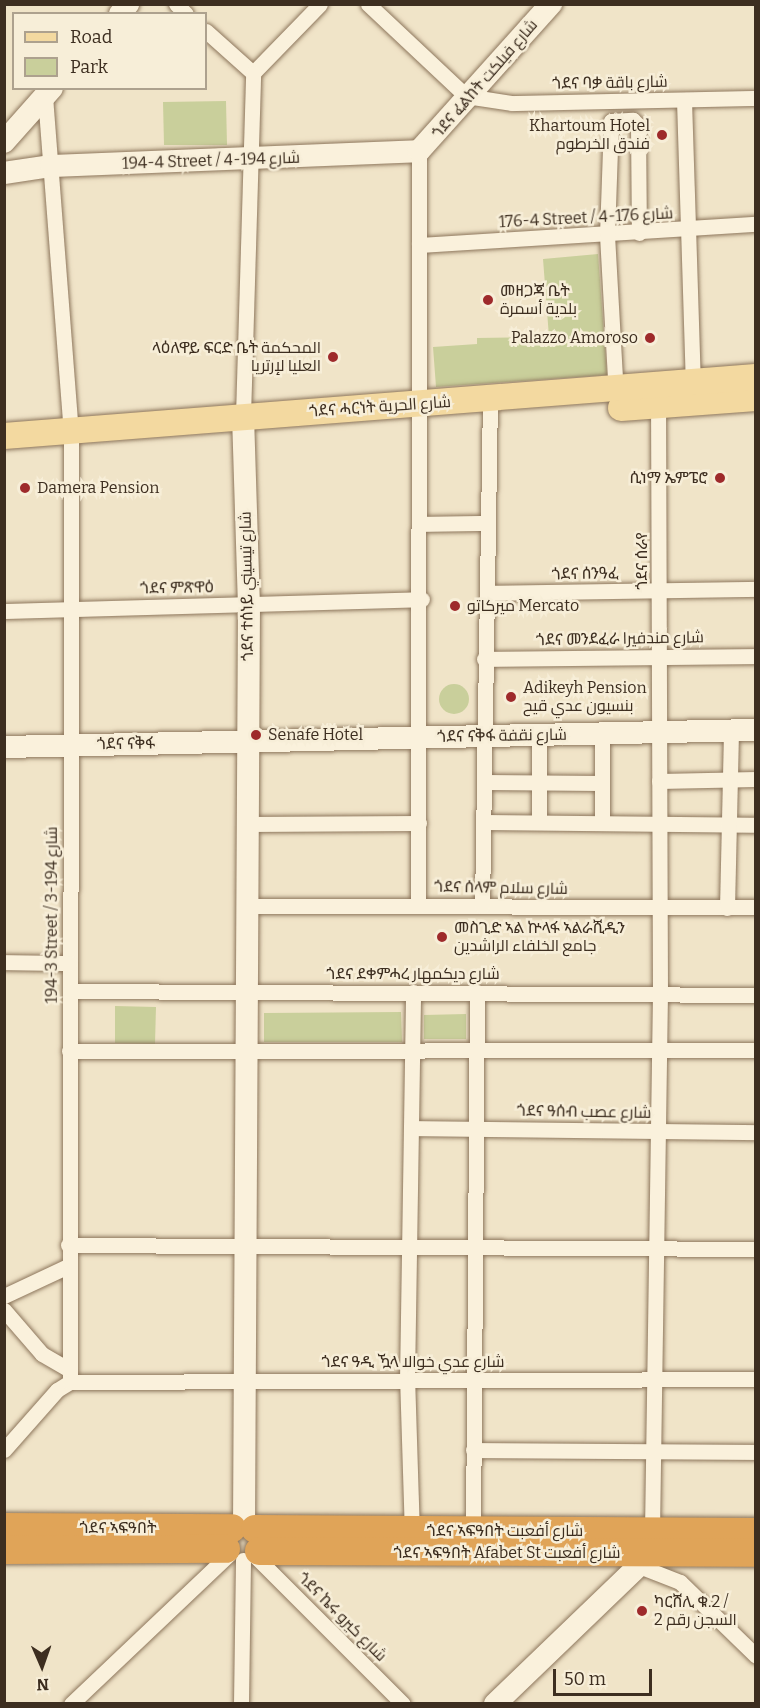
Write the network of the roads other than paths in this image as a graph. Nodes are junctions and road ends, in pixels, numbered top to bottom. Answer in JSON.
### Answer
{"nodes":[{"id":1,"x":320,"y":4,"type":"edge"},
{"id":2,"x":368,"y":4,"type":"edge"},
{"id":3,"x":551,"y":4,"type":"edge"},
{"id":4,"x":207,"y":32,"type":"edge"},
{"id":5,"x":253,"y":73,"type":"junction"},
{"id":6,"x":48,"y":92,"type":"edge"},
{"id":7,"x":466,"y":96,"type":"junction"},
{"id":8,"x":756,"y":98,"type":"edge"},
{"id":9,"x":684,"y":100,"type":"junction"},
{"id":10,"x":4,"y":142,"type":"edge"},
{"id":11,"x":419,"y":152,"type":"junction"},
{"id":12,"x":247,"y":161,"type":"junction"},
{"id":13,"x":51,"y":166,"type":"junction"},
{"id":14,"x":4,"y":173,"type":"edge"},
{"id":15,"x":756,"y":224,"type":"edge"},
{"id":16,"x":687,"y":230,"type":"junction"},
{"id":17,"x":639,"y":233,"type":"junction"},
{"id":18,"x":607,"y":236,"type":"junction"},
{"id":19,"x":419,"y":245,"type":"junction"},
{"id":20,"x":756,"y":377,"type":"edge"},
{"id":21,"x":693,"y":393,"type":"junction"},
{"id":22,"x":657,"y":397,"type":"junction"},
{"id":23,"x":756,"y":398,"type":"edge"},
{"id":24,"x":616,"y":399,"type":"junction"},
{"id":25,"x":490,"y":408,"type":"junction"},
{"id":26,"x":421,"y":412,"type":"junction"},
{"id":27,"x":243,"y":424,"type":"junction"},
{"id":28,"x":4,"y":436,"type":"edge"},
{"id":29,"x":71,"y":439,"type":"junction"},
{"id":30,"x":4,"y":452,"type":"edge"},
{"id":31,"x":488,"y":523,"type":"junction"},
{"id":32,"x":422,"y":524,"type":"junction"},
{"id":33,"x":756,"y":589,"type":"edge"},
{"id":34,"x":660,"y":591,"type":"junction"},
{"id":35,"x":487,"y":594,"type":"junction"},
{"id":36,"x":422,"y":599,"type":"junction"},
{"id":37,"x":249,"y":604,"type":"junction"},
{"id":38,"x":68,"y":608,"type":"junction"},
{"id":39,"x":4,"y":610,"type":"edge"},
{"id":40,"x":756,"y":656,"type":"edge"},
{"id":41,"x":659,"y":657,"type":"junction"},
{"id":42,"x":484,"y":659,"type":"junction"},
{"id":43,"x":756,"y":729,"type":"edge"},
{"id":44,"x":731,"y":731,"type":"junction"},
{"id":45,"x":658,"y":733,"type":"junction"},
{"id":46,"x":602,"y":734,"type":"junction"},
{"id":47,"x":539,"y":735,"type":"junction"},
{"id":48,"x":486,"y":737,"type":"junction"},
{"id":49,"x":420,"y":738,"type":"junction"},
{"id":50,"x":248,"y":742,"type":"junction"},
{"id":51,"x":70,"y":745,"type":"junction"},
{"id":52,"x":4,"y":747,"type":"edge"},
{"id":53,"x":756,"y":779,"type":"edge"},
{"id":54,"x":731,"y":780,"type":"junction"},
{"id":55,"x":658,"y":781,"type":"junction"},
{"id":56,"x":485,"y":782,"type":"junction"},
{"id":57,"x":539,"y":783,"type":"junction"},
{"id":58,"x":601,"y":783,"type":"junction"},
{"id":59,"x":539,"y":821,"type":"junction"},
{"id":60,"x":602,"y":821,"type":"junction"},
{"id":61,"x":659,"y":821,"type":"junction"},
{"id":62,"x":484,"y":822,"type":"junction"},
{"id":63,"x":419,"y":823,"type":"junction"},
{"id":64,"x":247,"y":824,"type":"junction"},
{"id":65,"x":730,"y":825,"type":"junction"},
{"id":66,"x":756,"y":825,"type":"edge"},
{"id":67,"x":247,"y":906,"type":"junction"},
{"id":68,"x":418,"y":906,"type":"junction"},
{"id":69,"x":482,"y":906,"type":"junction"},
{"id":70,"x":756,"y":907,"type":"edge"},
{"id":71,"x":659,"y":908,"type":"junction"},
{"id":72,"x":727,"y":908,"type":"junction"},
{"id":73,"x":4,"y":962,"type":"edge"},
{"id":74,"x":70,"y":963,"type":"junction"},
{"id":75,"x":71,"y":991,"type":"junction"},
{"id":76,"x":246,"y":991,"type":"junction"},
{"id":77,"x":413,"y":992,"type":"junction"},
{"id":78,"x":477,"y":992,"type":"junction"},
{"id":79,"x":660,"y":994,"type":"junction"},
{"id":80,"x":756,"y":995,"type":"edge"},
{"id":81,"x":245,"y":1048,"type":"junction"},
{"id":82,"x":478,"y":1049,"type":"junction"},
{"id":83,"x":659,"y":1049,"type":"junction"},
{"id":84,"x":412,"y":1050,"type":"junction"},
{"id":85,"x":756,"y":1050,"type":"edge"},
{"id":86,"x":69,"y":1051,"type":"junction"},
{"id":87,"x":412,"y":1128,"type":"junction"},
{"id":88,"x":476,"y":1129,"type":"junction"},
{"id":89,"x":658,"y":1131,"type":"junction"},
{"id":90,"x":756,"y":1132,"type":"edge"},
{"id":91,"x":68,"y":1245,"type":"junction"},
{"id":92,"x":244,"y":1249,"type":"junction"},
{"id":93,"x":477,"y":1249,"type":"junction"},
{"id":94,"x":756,"y":1249,"type":"edge"},
{"id":95,"x":411,"y":1250,"type":"junction"},
{"id":96,"x":657,"y":1250,"type":"junction"},
{"id":97,"x":68,"y":1266,"type":"junction"},
{"id":98,"x":4,"y":1296,"type":"edge"},
{"id":99,"x":4,"y":1310,"type":"edge"},
{"id":100,"x":69,"y":1376,"type":"junction"},
{"id":101,"x":654,"y":1378,"type":"junction"},
{"id":102,"x":756,"y":1379,"type":"edge"},
{"id":103,"x":245,"y":1380,"type":"junction"},
{"id":104,"x":407,"y":1380,"type":"junction"},
{"id":105,"x":474,"y":1381,"type":"junction"},
{"id":106,"x":4,"y":1450,"type":"edge"},
{"id":107,"x":473,"y":1450,"type":"junction"},
{"id":108,"x":653,"y":1451,"type":"junction"},
{"id":109,"x":756,"y":1452,"type":"edge"},
{"id":110,"x":4,"y":1527,"type":"edge"},
{"id":111,"x":756,"y":1532,"type":"edge"},
{"id":112,"x":36,"y":1538,"type":"junction"},
{"id":113,"x":412,"y":1542,"type":"junction"},
{"id":114,"x":473,"y":1542,"type":"junction"},
{"id":115,"x":243,"y":1544,"type":"junction"},
{"id":116,"x":4,"y":1550,"type":"edge"},
{"id":117,"x":648,"y":1550,"type":"junction"},
{"id":118,"x":756,"y":1553,"type":"edge"},
{"id":119,"x":756,"y":1656,"type":"edge"},
{"id":120,"x":71,"y":1704,"type":"edge"},
{"id":121,"x":241,"y":1704,"type":"edge"},
{"id":122,"x":403,"y":1704,"type":"edge"},
{"id":123,"x":495,"y":1704,"type":"edge"}],
"edges":[{"from":1,"to":5,"type":"street"},
{"from":2,"to":7,"type":"street"},
{"from":3,"to":7,"type":"street","name":"ጎደና ፈልከት شارع فيلكت"},
{"from":4,"to":5,"type":"street"},
{"from":5,"to":12,"type":"street"},
{"from":6,"to":10,"type":"street"},
{"from":6,"to":13,"type":"street","name":"194-3 Street / شارع 194-3"},
{"from":7,"to":9,"type":"street","name":"ጎደና ባቃ شارع باقة"},
{"from":7,"to":11,"type":"street","name":"ጎደና ፈልከት شارع فيلكت"},
{"from":8,"to":9,"type":"street","name":"ጎደና ባቃ شارع باقة"},
{"from":9,"to":16,"type":"street"},
{"from":11,"to":12,"type":"street","name":"194-4 Street / شارع 194-4"},
{"from":11,"to":19,"type":"street"},
{"from":12,"to":13,"type":"street","name":"194-4 Street / شارع 194-4"},
{"from":12,"to":27,"type":"street"},
{"from":13,"to":14,"type":"street","name":"194-4 Street / شارع 194-4"},
{"from":13,"to":29,"type":"street","name":"194-3 Street / شارع 194-3"},
{"from":15,"to":16,"type":"street","name":"176-4 Street / شارع 176-4"},
{"from":16,"to":17,"type":"street","name":"176-4 Street / شارع 176-4"},
{"from":16,"to":21,"type":"street"},
{"from":17,"to":18,"type":"street","name":"176-4 Street / شارع 176-4"},
{"from":17,"to":18,"type":"street"},
{"from":18,"to":19,"type":"street","name":"176-4 Street / شارع 176-4"},
{"from":18,"to":24,"type":"street"},
{"from":19,"to":26,"type":"street"},
{"from":20,"to":21,"type":"main road","name":"ጎደና ሓርነት شارع الحرية"},
{"from":21,"to":22,"type":"main road","name":"ጎደና ሓርነት شارع الحرية"},
{"from":21,"to":23,"type":"main road","name":"ጎደና ሓርነት شارع الحرية"},
{"from":22,"to":24,"type":"main road","name":"ጎደና ሓርነት شارع الحرية"},
{"from":22,"to":34,"type":"street","name":"ጎደና ሰራየ"},
{"from":24,"to":25,"type":"main road","name":"ጎደና ሓርነት شارع الحرية"},
{"from":25,"to":26,"type":"main road","name":"ጎደና ሓርነት شارع الحرية"},
{"from":25,"to":31,"type":"street"},
{"from":26,"to":27,"type":"main road","name":"ጎደና ሓርነት شارع الحرية"},
{"from":26,"to":32,"type":"street"},
{"from":27,"to":29,"type":"main road","name":"ጎደና ሓርነት شارع الحرية"},
{"from":27,"to":37,"type":"street","name":"ጎደና ተሰነይ شارع تيسيني"},
{"from":28,"to":29,"type":"main road","name":"ጎደና ሓርነት شارع الحرية"},
{"from":29,"to":30,"type":"main road","name":"ጎደና ሓርነት شارع الحرية"},
{"from":29,"to":38,"type":"street","name":"194-3 Street / شارع 194-3"},
{"from":31,"to":32,"type":"street"},
{"from":31,"to":35,"type":"street"},
{"from":32,"to":36,"type":"street"},
{"from":33,"to":34,"type":"street","name":"ጎደና ሰንዓፈ"},
{"from":34,"to":35,"type":"street","name":"ጎደና ሰንዓፈ"},
{"from":34,"to":41,"type":"street","name":"ጎደና ሰራየ"},
{"from":35,"to":42,"type":"street"},
{"from":36,"to":37,"type":"street","name":"ጎደና ምጽዋዕ"},
{"from":36,"to":49,"type":"street"},
{"from":37,"to":38,"type":"street","name":"ጎደና ምጽዋዕ"},
{"from":37,"to":50,"type":"street","name":"ጎደና ተሰነይ شارع تيسيني"},
{"from":38,"to":39,"type":"street","name":"ጎደና ምጽዋዕ"},
{"from":38,"to":51,"type":"street","name":"194-3 Street / شارع 194-3"},
{"from":40,"to":41,"type":"street","name":"ጎደና መንደፈራ شارع مندفيرا"},
{"from":41,"to":42,"type":"street","name":"ጎደና መንደፈራ شارع مندفيرا"},
{"from":41,"to":45,"type":"street","name":"ጎደና ሰራየ"},
{"from":42,"to":48,"type":"street"},
{"from":43,"to":44,"type":"street","name":"ጎደና ናቅፋ شارع نقفة"},
{"from":44,"to":45,"type":"street","name":"ጎደና ናቅፋ شارع نقفة"},
{"from":44,"to":54,"type":"street"},
{"from":45,"to":46,"type":"street","name":"ጎደና ናቅፋ شارع نقفة"},
{"from":45,"to":55,"type":"street","name":"ጎደና ሰራየ"},
{"from":46,"to":47,"type":"street","name":"ጎደና ናቅፋ شارع نقفة"},
{"from":46,"to":58,"type":"street"},
{"from":47,"to":48,"type":"street","name":"ጎደና ናቅፋ شارع نقفة"},
{"from":47,"to":57,"type":"street"},
{"from":48,"to":49,"type":"street","name":"ጎደና ናቅፋ شارع نقفة"},
{"from":48,"to":56,"type":"street"},
{"from":49,"to":50,"type":"street","name":"ጎደና ናቅፋ شارع نقفة"},
{"from":49,"to":63,"type":"street"},
{"from":50,"to":51,"type":"street","name":"ጎደና ናቅፋ"},
{"from":50,"to":64,"type":"street","name":"ጎደና ተሰነይ شارع تيسيني"},
{"from":51,"to":52,"type":"street","name":"ጎደና ናቅፋ"},
{"from":51,"to":74,"type":"street","name":"194-3 Street / شارع 194-3"},
{"from":53,"to":54,"type":"street"},
{"from":54,"to":55,"type":"street"},
{"from":54,"to":65,"type":"street"},
{"from":55,"to":61,"type":"street","name":"ጎደና ሰራየ"},
{"from":56,"to":57,"type":"street"},
{"from":56,"to":62,"type":"street"},
{"from":57,"to":58,"type":"street"},
{"from":57,"to":59,"type":"street"},
{"from":58,"to":60,"type":"street"},
{"from":59,"to":60,"type":"street"},
{"from":59,"to":62,"type":"street"},
{"from":60,"to":61,"type":"street"},
{"from":61,"to":65,"type":"street"},
{"from":61,"to":71,"type":"street","name":"ጎደና ሰራየ"},
{"from":62,"to":69,"type":"street"},
{"from":63,"to":64,"type":"street"},
{"from":63,"to":68,"type":"street"},
{"from":64,"to":67,"type":"street","name":"ጎደና ተሰነይ شارع تيسيني"},
{"from":65,"to":66,"type":"street"},
{"from":65,"to":72,"type":"street"},
{"from":67,"to":68,"type":"street","name":"ጎደና ሰላም شارع سلام"},
{"from":67,"to":76,"type":"street","name":"ጎደና ተሰነይ شارع تيسيني"},
{"from":68,"to":69,"type":"street","name":"ጎደና ሰላም شارع سلام"},
{"from":69,"to":71,"type":"street","name":"ጎደና ሰላም شارع سلام"},
{"from":70,"to":72,"type":"street","name":"ጎደና ሰላም شارع سلام"},
{"from":71,"to":72,"type":"street","name":"ጎደና ሰላም شارع سلام"},
{"from":71,"to":79,"type":"street","name":"ጎደና ሰራየ"},
{"from":73,"to":74,"type":"street"},
{"from":74,"to":75,"type":"street","name":"194-3 Street / شارع 194-3"},
{"from":75,"to":76,"type":"street","name":"ጎደና ደቀምሓረ شارع ديكمهار"},
{"from":75,"to":86,"type":"street","name":"194-3 Street / شارع 194-3"},
{"from":76,"to":77,"type":"street","name":"ጎደና ደቀምሓረ شارع ديكمهار"},
{"from":76,"to":81,"type":"street","name":"ጎደና ተሰነይ شارع تيسيني"},
{"from":77,"to":78,"type":"street","name":"ጎደና ደቀምሓረ شارع ديكمهار"},
{"from":77,"to":84,"type":"street"},
{"from":78,"to":79,"type":"street","name":"ጎደና ደቀምሓረ شارع ديكمهار"},
{"from":78,"to":82,"type":"street"},
{"from":79,"to":80,"type":"street","name":"ጎደና ደቀምሓረ شارع ديكمهار"},
{"from":79,"to":83,"type":"street","name":"ጎደና ሰራየ"},
{"from":81,"to":84,"type":"street"},
{"from":81,"to":86,"type":"street"},
{"from":81,"to":92,"type":"street","name":"ጎደና ተሰነይ شارع تيسيني"},
{"from":82,"to":83,"type":"street"},
{"from":82,"to":84,"type":"street"},
{"from":82,"to":88,"type":"street"},
{"from":83,"to":85,"type":"street"},
{"from":83,"to":89,"type":"street","name":"ጎደና ሰራየ"},
{"from":84,"to":87,"type":"street"},
{"from":86,"to":91,"type":"street","name":"194-3 Street / شارع 194-3"},
{"from":87,"to":88,"type":"street","name":"ጎደና ዓሰብ شارع عصب"},
{"from":87,"to":95,"type":"street"},
{"from":88,"to":89,"type":"street","name":"ጎደና ዓሰብ شارع عصب"},
{"from":88,"to":93,"type":"street"},
{"from":89,"to":90,"type":"street","name":"ጎደና ዓሰብ شارع عصب"},
{"from":89,"to":96,"type":"street","name":"ጎደና ሰራየ"},
{"from":91,"to":92,"type":"street"},
{"from":91,"to":97,"type":"street","name":"194-3 Street / شارع 194-3"},
{"from":92,"to":95,"type":"street"},
{"from":92,"to":103,"type":"street","name":"ጎደና ተሰነይ شارع تيسيني"},
{"from":93,"to":95,"type":"street"},
{"from":93,"to":96,"type":"street"},
{"from":93,"to":105,"type":"street"},
{"from":94,"to":96,"type":"street"},
{"from":95,"to":104,"type":"street"},
{"from":96,"to":101,"type":"street","name":"ጎደና ሰራየ"},
{"from":97,"to":98,"type":"street"},
{"from":97,"to":100,"type":"street","name":"194-3 Street / شارع 194-3"},
{"from":99,"to":100,"type":"street"},
{"from":100,"to":103,"type":"street","name":"ጎደና ዓዲ ዃላ شارع عدي خوالا"},
{"from":100,"to":106,"type":"street"},
{"from":101,"to":102,"type":"street","name":"ጎደና ዓዲ ዃላ شارع عدي خوالا"},
{"from":101,"to":105,"type":"street","name":"ጎደና ዓዲ ዃላ شارع عدي خوالا"},
{"from":101,"to":108,"type":"street","name":"ጎደና ሰራየ"},
{"from":103,"to":104,"type":"street","name":"ጎደና ዓዲ ዃላ شارع عدي خوالا"},
{"from":103,"to":115,"type":"street","name":"ጎደና ተሰነይ شارع تيسيني"},
{"from":104,"to":105,"type":"street","name":"ጎደና ዓዲ ዃላ شارع عدي خوالا"},
{"from":104,"to":113,"type":"street"},
{"from":105,"to":107,"type":"street"},
{"from":107,"to":108,"type":"street"},
{"from":107,"to":114,"type":"street"},
{"from":108,"to":109,"type":"street"},
{"from":108,"to":117,"type":"street","name":"ጎደና ሰራየ"},
{"from":110,"to":112,"type":"highway","name":"ጎደና ኣፍዓበት"},
{"from":111,"to":117,"type":"highway"},
{"from":112,"to":115,"type":"highway","name":"ጎደና ኣፍዓበት"},
{"from":112,"to":116,"type":"highway","name":"ጎደና ኣፍዓበት"},
{"from":113,"to":114,"type":"highway","name":"ጎደና ኣፍዓበት Afabet St شارع أفعبت"},
{"from":113,"to":115,"type":"highway","name":"ጎደና ኣፍዓበት Afabet St شارع أفعبت"},
{"from":114,"to":117,"type":"highway","name":"ጎደና ኣፍዓበት Afabet St شارع أفعبت"},
{"from":115,"to":120,"type":"street"},
{"from":115,"to":121,"type":"street"},
{"from":115,"to":122,"type":"street","name":"ጎደና ኬሩ شارع كيرو"},
{"from":117,"to":118,"type":"highway","name":"ጎደና ኣፍዓበት Afabet St شارع أفعبت"},
{"from":117,"to":119,"type":"street"},
{"from":117,"to":123,"type":"street"}]}
